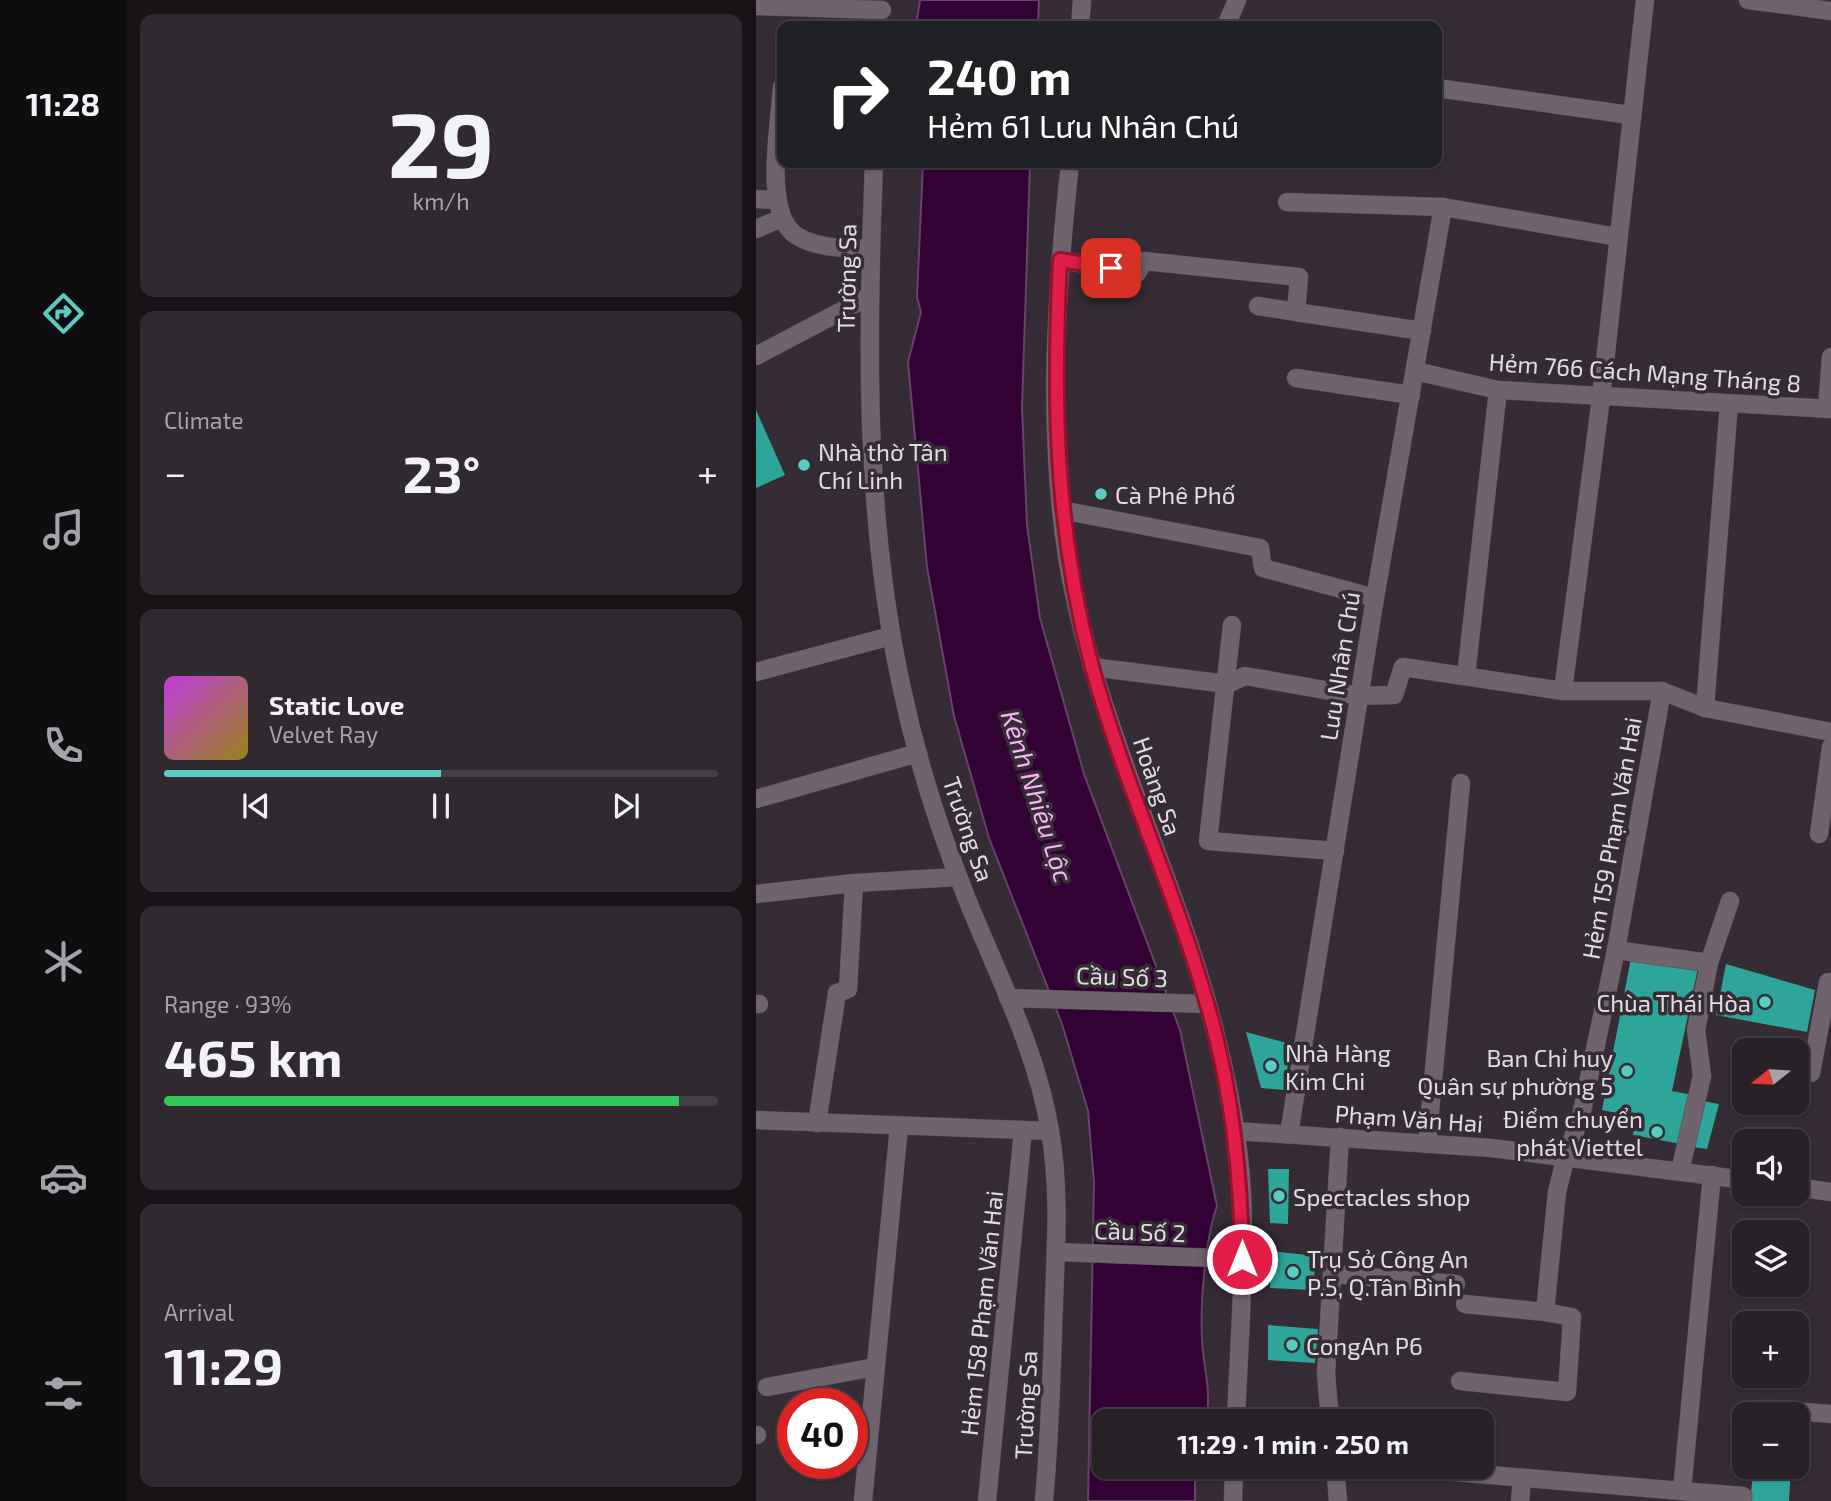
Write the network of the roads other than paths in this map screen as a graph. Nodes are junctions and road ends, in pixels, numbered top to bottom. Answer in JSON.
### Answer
{"nodes":[{"id":1,"x":1082,"y":0,"type":"edge"},
{"id":2,"x":1237,"y":0,"type":"edge"},
{"id":3,"x":1645,"y":0,"type":"edge"},
{"id":4,"x":1748,"y":0,"type":"edge"},
{"id":5,"x":756,"y":6,"type":"edge"},
{"id":6,"x":1831,"y":11,"type":"edge"},
{"id":7,"x":882,"y":12,"type":"edge"},
{"id":8,"x":786,"y":17,"type":"edge"},
{"id":9,"x":1080,"y":21,"type":"edge"},
{"id":10,"x":1228,"y":21,"type":"edge"},
{"id":11,"x":1442,"y":89,"type":"edge"},
{"id":12,"x":1630,"y":115,"type":"junction"},
{"id":13,"x":778,"y":168,"type":"edge"},
{"id":14,"x":874,"y":168,"type":"edge"},
{"id":15,"x":1069,"y":168,"type":"edge"},
{"id":16,"x":756,"y":199,"type":"edge"},
{"id":17,"x":776,"y":200,"type":"junction"},
{"id":18,"x":1287,"y":202,"type":"dead end"},
{"id":19,"x":1443,"y":207,"type":"junction"},
{"id":20,"x":782,"y":218,"type":"junction"},
{"id":21,"x":756,"y":229,"type":"edge"},
{"id":22,"x":1618,"y":237,"type":"junction"},
{"id":23,"x":871,"y":249,"type":"junction"},
{"id":24,"x":1060,"y":260,"type":"junction"},
{"id":25,"x":870,"y":296,"type":"junction"},
{"id":26,"x":1258,"y":306,"type":"dead end"},
{"id":27,"x":1296,"y":312,"type":"junction"},
{"id":28,"x":1422,"y":331,"type":"junction"},
{"id":29,"x":756,"y":356,"type":"edge"},
{"id":30,"x":1831,"y":357,"type":"edge"},
{"id":31,"x":1415,"y":371,"type":"junction"},
{"id":32,"x":1296,"y":378,"type":"dead end"},
{"id":33,"x":1497,"y":390,"type":"junction"},
{"id":34,"x":1411,"y":395,"type":"junction"},
{"id":35,"x":1601,"y":398,"type":"junction"},
{"id":36,"x":1729,"y":404,"type":"junction"},
{"id":37,"x":1829,"y":408,"type":"edge"},
{"id":38,"x":1061,"y":510,"type":"junction"},
{"id":39,"x":1375,"y":598,"type":"junction"},
{"id":40,"x":1232,"y":625,"type":"dead end"},
{"id":41,"x":891,"y":636,"type":"junction"},
{"id":42,"x":1092,"y":667,"type":"junction"},
{"id":43,"x":756,"y":672,"type":"edge"},
{"id":44,"x":1466,"y":676,"type":"junction"},
{"id":45,"x":1227,"y":684,"type":"junction"},
{"id":46,"x":1563,"y":691,"type":"junction"},
{"id":47,"x":1662,"y":691,"type":"junction"},
{"id":48,"x":1359,"y":696,"type":"junction"},
{"id":49,"x":1705,"y":708,"type":"junction"},
{"id":50,"x":1831,"y":732,"type":"edge"},
{"id":51,"x":1831,"y":747,"type":"edge"},
{"id":52,"x":918,"y":753,"type":"junction"},
{"id":53,"x":1829,"y":782,"type":"edge"},
{"id":54,"x":1461,"y":783,"type":"dead end"},
{"id":55,"x":756,"y":799,"type":"edge"},
{"id":56,"x":1819,"y":834,"type":"dead end"},
{"id":57,"x":1335,"y":851,"type":"junction"},
{"id":58,"x":958,"y":877,"type":"junction"},
{"id":59,"x":854,"y":883,"type":"junction"},
{"id":60,"x":756,"y":894,"type":"edge"},
{"id":61,"x":1730,"y":901,"type":"dead end"},
{"id":62,"x":1616,"y":950,"type":"junction"},
{"id":63,"x":1709,"y":963,"type":"junction"},
{"id":64,"x":1830,"y":982,"type":"edge"},
{"id":65,"x":1008,"y":998,"type":"junction"},
{"id":66,"x":1208,"y":1004,"type":"junction"},
{"id":67,"x":1811,"y":1073,"type":"dead end"},
{"id":68,"x":756,"y":1120,"type":"edge"},
{"id":69,"x":817,"y":1123,"type":"junction"},
{"id":70,"x":899,"y":1126,"type":"junction"},
{"id":71,"x":1023,"y":1130,"type":"junction"},
{"id":72,"x":1050,"y":1131,"type":"junction"},
{"id":73,"x":1236,"y":1131,"type":"junction"},
{"id":74,"x":1289,"y":1134,"type":"junction"},
{"id":75,"x":1340,"y":1136,"type":"junction"},
{"id":76,"x":1427,"y":1144,"type":"junction"},
{"id":77,"x":1566,"y":1156,"type":"junction"},
{"id":78,"x":1680,"y":1171,"type":"junction"},
{"id":79,"x":1712,"y":1175,"type":"junction"},
{"id":80,"x":1732,"y":1178,"type":"edge"},
{"id":81,"x":1809,"y":1189,"type":"edge"},
{"id":82,"x":1831,"y":1192,"type":"edge"},
{"id":83,"x":1056,"y":1252,"type":"junction"},
{"id":84,"x":1242,"y":1259,"type":"junction"},
{"id":85,"x":1332,"y":1274,"type":"junction"},
{"id":86,"x":1456,"y":1284,"type":"dead end"},
{"id":87,"x":1465,"y":1304,"type":"dead end"},
{"id":88,"x":1545,"y":1312,"type":"junction"},
{"id":89,"x":875,"y":1367,"type":"junction"},
{"id":90,"x":1460,"y":1381,"type":"dead end"},
{"id":91,"x":767,"y":1387,"type":"dead end"},
{"id":92,"x":1236,"y":1409,"type":"edge"},
{"id":93,"x":1329,"y":1409,"type":"edge"},
{"id":94,"x":1809,"y":1412,"type":"edge"},
{"id":95,"x":1831,"y":1414,"type":"edge"},
{"id":96,"x":1494,"y":1476,"type":"edge"},
{"id":97,"x":1522,"y":1478,"type":"junction"},
{"id":98,"x":1234,"y":1479,"type":"edge"},
{"id":99,"x":1336,"y":1479,"type":"edge"},
{"id":100,"x":1682,"y":1491,"type":"junction"},
{"id":101,"x":863,"y":1501,"type":"edge"},
{"id":102,"x":987,"y":1501,"type":"edge"},
{"id":103,"x":1044,"y":1501,"type":"edge"},
{"id":104,"x":1233,"y":1501,"type":"edge"},
{"id":105,"x":1338,"y":1501,"type":"edge"},
{"id":106,"x":1520,"y":1501,"type":"edge"},
{"id":107,"x":1742,"y":1501,"type":"edge"}],
"edges":[{"from":1,"to":9,"type":"street"},
{"from":2,"to":10,"type":"street"},
{"from":3,"to":12,"type":"street"},
{"from":4,"to":6,"type":"street"},
{"from":5,"to":8,"type":"street"},
{"from":7,"to":8,"type":"street"},
{"from":11,"to":12,"type":"street"},
{"from":12,"to":22,"type":"street"},
{"from":13,"to":17,"type":"street"},
{"from":14,"to":23,"type":"street","name":"Trường Sa"},
{"from":15,"to":24,"type":"street","name":"Hoàng Sa"},
{"from":16,"to":17,"type":"street"},
{"from":17,"to":20,"type":"street"},
{"from":18,"to":19,"type":"street"},
{"from":19,"to":22,"type":"street"},
{"from":19,"to":28,"type":"street","name":"Lưu Nhân Chú"},
{"from":20,"to":21,"type":"street"},
{"from":20,"to":23,"type":"street"},
{"from":22,"to":35,"type":"street"},
{"from":23,"to":25,"type":"street","name":"Trường Sa"},
{"from":24,"to":27,"type":"street"},
{"from":24,"to":38,"type":"street","name":"Hoàng Sa"},
{"from":25,"to":29,"type":"street"},
{"from":25,"to":41,"type":"street","name":"Trường Sa"},
{"from":26,"to":27,"type":"street"},
{"from":27,"to":28,"type":"street"},
{"from":28,"to":31,"type":"street","name":"Lưu Nhân Chú"},
{"from":30,"to":37,"type":"street"},
{"from":31,"to":33,"type":"street","name":"Hẻm 766 Cách Mạng Tháng 8"},
{"from":31,"to":34,"type":"street","name":"Lưu Nhân Chú"},
{"from":32,"to":34,"type":"street"},
{"from":33,"to":35,"type":"street","name":"Hẻm 766 Cách Mạng Tháng 8"},
{"from":33,"to":44,"type":"street"},
{"from":34,"to":39,"type":"street","name":"Lưu Nhân Chú"},
{"from":35,"to":36,"type":"street","name":"Hẻm 766 Cách Mạng Tháng 8"},
{"from":35,"to":46,"type":"street"},
{"from":36,"to":37,"type":"street","name":"Hẻm 766 Cách Mạng Tháng 8"},
{"from":36,"to":49,"type":"street"},
{"from":38,"to":39,"type":"street"},
{"from":38,"to":42,"type":"street","name":"Hoàng Sa"},
{"from":39,"to":48,"type":"street","name":"Lưu Nhân Chú"},
{"from":40,"to":45,"type":"street"},
{"from":41,"to":43,"type":"street"},
{"from":41,"to":52,"type":"street","name":"Trường Sa"},
{"from":42,"to":45,"type":"street"},
{"from":42,"to":66,"type":"street","name":"Hoàng Sa"},
{"from":44,"to":46,"type":"street","name":"Hẻm 159 Phạm Văn Hai"},
{"from":44,"to":48,"type":"street","name":"Hẻm 159 Phạm Văn Hai"},
{"from":45,"to":48,"type":"street"},
{"from":45,"to":57,"type":"street"},
{"from":46,"to":47,"type":"street","name":"Hẻm 159 Phạm Văn Hai"},
{"from":47,"to":49,"type":"street","name":"Hẻm 159 Phạm Văn Hai"},
{"from":47,"to":62,"type":"street","name":"Hẻm 159 Phạm Văn Hai"},
{"from":48,"to":57,"type":"street","name":"Lưu Nhân Chú"},
{"from":49,"to":50,"type":"street","name":"Hẻm 159 Phạm Văn Hai"},
{"from":51,"to":53,"type":"street"},
{"from":52,"to":55,"type":"street"},
{"from":52,"to":58,"type":"street","name":"Trường Sa"},
{"from":53,"to":56,"type":"street"},
{"from":54,"to":76,"type":"street"},
{"from":57,"to":74,"type":"street","name":"Lưu Nhân Chú"},
{"from":58,"to":59,"type":"street"},
{"from":58,"to":65,"type":"street","name":"Trường Sa"},
{"from":59,"to":60,"type":"street"},
{"from":59,"to":69,"type":"street"},
{"from":61,"to":63,"type":"street"},
{"from":62,"to":63,"type":"street"},
{"from":62,"to":77,"type":"street","name":"Hẻm 159 Phạm Văn Hai"},
{"from":63,"to":78,"type":"street"},
{"from":64,"to":67,"type":"street"},
{"from":65,"to":66,"type":"street","name":"Cầu Số 3"},
{"from":65,"to":72,"type":"street","name":"Trường Sa"},
{"from":66,"to":73,"type":"street","name":"Hoàng Sa"},
{"from":68,"to":69,"type":"street"},
{"from":69,"to":70,"type":"street"},
{"from":70,"to":71,"type":"street"},
{"from":70,"to":89,"type":"street"},
{"from":71,"to":72,"type":"street"},
{"from":71,"to":102,"type":"street","name":"Hẻm 158 Phạm Văn Hai"},
{"from":72,"to":83,"type":"street","name":"Trường Sa"},
{"from":73,"to":74,"type":"street","name":"Phạm Văn Hai"},
{"from":73,"to":84,"type":"street","name":"Hoàng Sa"},
{"from":74,"to":75,"type":"street","name":"Phạm Văn Hai"},
{"from":75,"to":76,"type":"street","name":"Phạm Văn Hai"},
{"from":75,"to":85,"type":"street"},
{"from":76,"to":77,"type":"street","name":"Phạm Văn Hai"},
{"from":77,"to":78,"type":"street","name":"Phạm Văn Hai"},
{"from":77,"to":88,"type":"street","name":"Hẻm 159 Phạm Văn Hai"},
{"from":78,"to":79,"type":"street","name":"Phạm Văn Hai"},
{"from":79,"to":80,"type":"street","name":"Phạm Văn Hai"},
{"from":79,"to":100,"type":"street"},
{"from":81,"to":82,"type":"street"},
{"from":83,"to":84,"type":"street","name":"Cầu Số 2"},
{"from":83,"to":103,"type":"street","name":"Trường Sa"},
{"from":84,"to":92,"type":"street","name":"Hoàng Sa"},
{"from":85,"to":86,"type":"street"},
{"from":85,"to":93,"type":"street"},
{"from":87,"to":88,"type":"street"},
{"from":88,"to":90,"type":"street"},
{"from":89,"to":91,"type":"street"},
{"from":89,"to":101,"type":"street"},
{"from":94,"to":95,"type":"street"},
{"from":96,"to":97,"type":"street"},
{"from":97,"to":100,"type":"street"},
{"from":97,"to":106,"type":"street"},
{"from":98,"to":104,"type":"street"},
{"from":99,"to":105,"type":"street"},
{"from":100,"to":107,"type":"street"}]}
